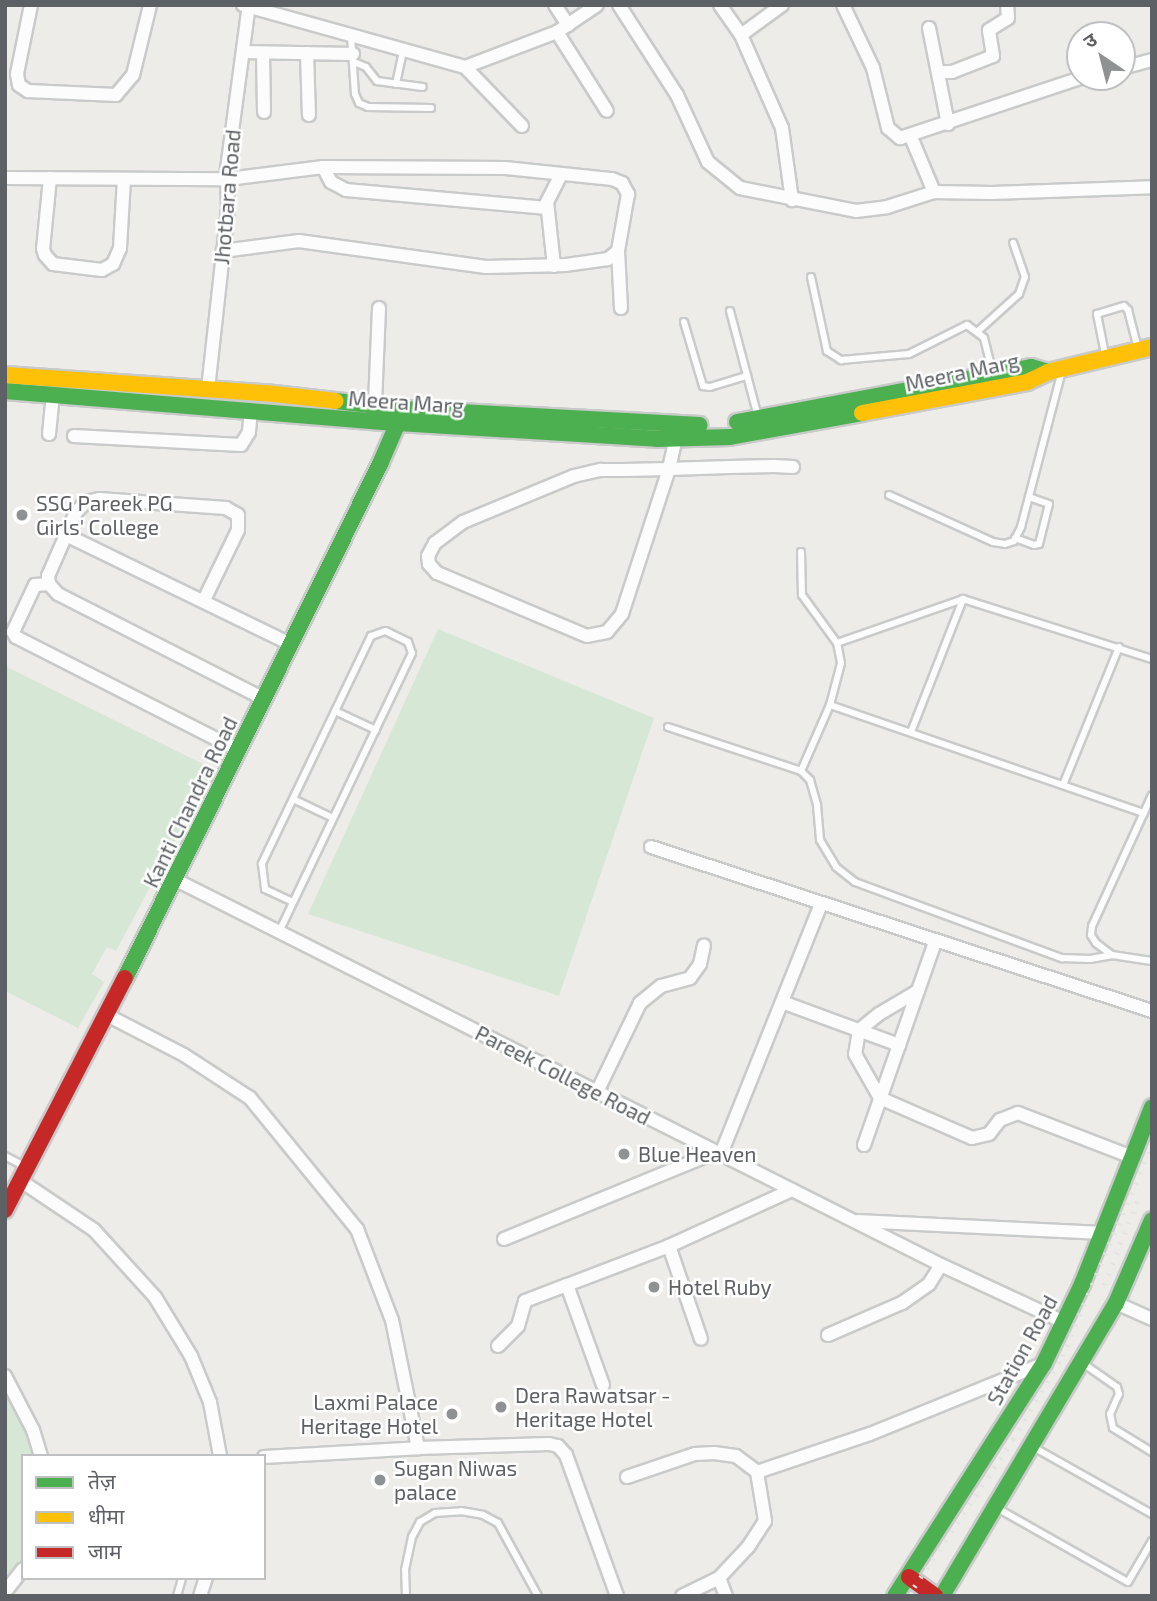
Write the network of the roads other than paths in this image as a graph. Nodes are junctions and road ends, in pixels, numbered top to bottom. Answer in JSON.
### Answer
{"nodes":[{"id":1,"x":31,"y":5,"type":"edge"},
{"id":2,"x":150,"y":5,"type":"edge"},
{"id":3,"x":555,"y":5,"type":"edge"},
{"id":4,"x":597,"y":5,"type":"edge"},
{"id":5,"x":619,"y":5,"type":"edge"},
{"id":6,"x":720,"y":5,"type":"edge"},
{"id":7,"x":782,"y":5,"type":"edge"},
{"id":8,"x":843,"y":5,"type":"edge"},
{"id":9,"x":1007,"y":5,"type":"edge"},
{"id":10,"x":247,"y":6,"type":"edge"},
{"id":11,"x":568,"y":25,"type":"junction"},
{"id":12,"x":929,"y":28,"type":"dead end"},
{"id":13,"x":557,"y":32,"type":"junction"},
{"id":14,"x":741,"y":34,"type":"junction"},
{"id":15,"x":351,"y":36,"type":"junction"},
{"id":16,"x":403,"y":51,"type":"junction"},
{"id":17,"x":243,"y":52,"type":"junction"},
{"id":18,"x":262,"y":53,"type":"junction"},
{"id":19,"x":307,"y":53,"type":"junction"},
{"id":20,"x":354,"y":58,"type":"junction"},
{"id":21,"x":465,"y":67,"type":"junction"},
{"id":22,"x":940,"y":72,"type":"junction"},
{"id":23,"x":1066,"y":81,"type":"edge"},
{"id":24,"x":396,"y":84,"type":"junction"},
{"id":25,"x":423,"y":87,"type":"dead end"},
{"id":26,"x":431,"y":108,"type":"dead end"},
{"id":27,"x":607,"y":111,"type":"dead end"},
{"id":28,"x":264,"y":112,"type":"dead end"},
{"id":29,"x":309,"y":115,"type":"dead end"},
{"id":30,"x":948,"y":124,"type":"junction"},
{"id":31,"x":522,"y":126,"type":"dead end"},
{"id":32,"x":911,"y":137,"type":"junction"},
{"id":33,"x":323,"y":167,"type":"junction"},
{"id":34,"x":561,"y":175,"type":"junction"},
{"id":35,"x":5,"y":178,"type":"edge"},
{"id":36,"x":50,"y":178,"type":"junction"},
{"id":37,"x":124,"y":179,"type":"junction"},
{"id":38,"x":228,"y":179,"type":"junction"},
{"id":39,"x":1152,"y":187,"type":"edge"},
{"id":40,"x":934,"y":192,"type":"junction"},
{"id":41,"x":792,"y":200,"type":"junction"},
{"id":42,"x":547,"y":208,"type":"junction"},
{"id":43,"x":1013,"y":243,"type":"dead end"},
{"id":44,"x":223,"y":251,"type":"junction"},
{"id":45,"x":618,"y":251,"type":"junction"},
{"id":46,"x":554,"y":266,"type":"junction"},
{"id":47,"x":811,"y":277,"type":"dead end"},
{"id":48,"x":379,"y":308,"type":"dead end"},
{"id":49,"x":621,"y":308,"type":"dead end"},
{"id":50,"x":730,"y":311,"type":"dead end"},
{"id":51,"x":684,"y":321,"type":"dead end"},
{"id":52,"x":978,"y":331,"type":"junction"},
{"id":53,"x":1145,"y":349,"type":"edge"},
{"id":54,"x":1106,"y":359,"type":"junction"},
{"id":55,"x":1055,"y":371,"type":"junction"},
{"id":56,"x":993,"y":374,"type":"junction"},
{"id":57,"x":5,"y":375,"type":"edge"},
{"id":58,"x":747,"y":376,"type":"junction"},
{"id":59,"x":208,"y":389,"type":"junction"},
{"id":60,"x":5,"y":391,"type":"edge"},
{"id":61,"x":53,"y":394,"type":"junction"},
{"id":62,"x":375,"y":404,"type":"junction"},
{"id":63,"x":251,"y":410,"type":"junction"},
{"id":64,"x":401,"y":416,"type":"junction"},
{"id":65,"x":759,"y":419,"type":"junction"},
{"id":66,"x":49,"y":434,"type":"dead end"},
{"id":67,"x":74,"y":436,"type":"dead end"},
{"id":68,"x":676,"y":438,"type":"junction"},
{"id":69,"x":793,"y":467,"type":"dead end"},
{"id":70,"x":669,"y":469,"type":"junction"},
{"id":71,"x":889,"y":495,"type":"dead end"},
{"id":72,"x":1029,"y":497,"type":"junction"},
{"id":73,"x":64,"y":534,"type":"junction"},
{"id":74,"x":1015,"y":538,"type":"junction"},
{"id":75,"x":801,"y":552,"type":"dead end"},
{"id":76,"x":49,"y":584,"type":"junction"},
{"id":77,"x":963,"y":599,"type":"junction"},
{"id":78,"x":204,"y":600,"type":"junction"},
{"id":79,"x":837,"y":643,"type":"junction"},
{"id":80,"x":291,"y":644,"type":"junction"},
{"id":81,"x":1119,"y":647,"type":"junction"},
{"id":82,"x":1152,"y":659,"type":"edge"},
{"id":83,"x":264,"y":699,"type":"junction"},
{"id":84,"x":830,"y":705,"type":"junction"},
{"id":85,"x":335,"y":711,"type":"junction"},
{"id":86,"x":668,"y":727,"type":"dead end"},
{"id":87,"x":376,"y":730,"type":"junction"},
{"id":88,"x":911,"y":732,"type":"junction"},
{"id":89,"x":240,"y":751,"type":"junction"},
{"id":90,"x":801,"y":771,"type":"junction"},
{"id":91,"x":1063,"y":785,"type":"junction"},
{"id":92,"x":1152,"y":795,"type":"edge"},
{"id":93,"x":293,"y":799,"type":"junction"},
{"id":94,"x":1144,"y":813,"type":"junction"},
{"id":95,"x":333,"y":818,"type":"junction"},
{"id":96,"x":651,"y":847,"type":"dead end"},
{"id":97,"x":176,"y":880,"type":"junction"},
{"id":98,"x":293,"y":902,"type":"junction"},
{"id":99,"x":821,"y":904,"type":"junction"},
{"id":100,"x":279,"y":932,"type":"junction"},
{"id":101,"x":934,"y":942,"type":"junction"},
{"id":102,"x":704,"y":945,"type":"dead end"},
{"id":103,"x":1112,"y":955,"type":"junction"},
{"id":104,"x":1152,"y":961,"type":"edge"},
{"id":105,"x":918,"y":991,"type":"junction"},
{"id":106,"x":782,"y":1002,"type":"junction"},
{"id":107,"x":1152,"y":1011,"type":"edge"},
{"id":108,"x":105,"y":1014,"type":"junction"},
{"id":109,"x":859,"y":1030,"type":"junction"},
{"id":110,"x":899,"y":1045,"type":"junction"},
{"id":111,"x":597,"y":1092,"type":"junction"},
{"id":112,"x":880,"y":1098,"type":"junction"},
{"id":113,"x":1152,"y":1107,"type":"edge"},
{"id":114,"x":864,"y":1145,"type":"dead end"},
{"id":115,"x":718,"y":1153,"type":"junction"},
{"id":116,"x":5,"y":1156,"type":"edge"},
{"id":117,"x":1132,"y":1157,"type":"junction"},
{"id":118,"x":25,"y":1174,"type":"junction"},
{"id":119,"x":792,"y":1190,"type":"junction"},
{"id":120,"x":5,"y":1210,"type":"edge"},
{"id":121,"x":1152,"y":1220,"type":"edge"},
{"id":122,"x":854,"y":1221,"type":"junction"},
{"id":123,"x":1102,"y":1233,"type":"junction"},
{"id":124,"x":504,"y":1239,"type":"dead end"},
{"id":125,"x":669,"y":1245,"type":"junction"},
{"id":126,"x":941,"y":1265,"type":"junction"},
{"id":127,"x":568,"y":1285,"type":"junction"},
{"id":128,"x":1116,"y":1303,"type":"junction"},
{"id":129,"x":1152,"y":1319,"type":"edge"},
{"id":130,"x":1065,"y":1322,"type":"junction"},
{"id":131,"x":828,"y":1335,"type":"dead end"},
{"id":132,"x":701,"y":1339,"type":"dead end"},
{"id":133,"x":498,"y":1346,"type":"dead end"},
{"id":134,"x":1044,"y":1363,"type":"junction"},
{"id":135,"x":1082,"y":1363,"type":"junction"},
{"id":136,"x":5,"y":1376,"type":"edge"},
{"id":137,"x":603,"y":1385,"type":"dead end"},
{"id":138,"x":1033,"y":1447,"type":"junction"},
{"id":139,"x":418,"y":1448,"type":"junction"},
{"id":140,"x":1152,"y":1452,"type":"edge"},
{"id":141,"x":40,"y":1454,"type":"edge"},
{"id":142,"x":220,"y":1454,"type":"edge"},
{"id":143,"x":266,"y":1457,"type":"edge"},
{"id":144,"x":757,"y":1472,"type":"junction"},
{"id":145,"x":627,"y":1477,"type":"dead end"},
{"id":146,"x":995,"y":1507,"type":"junction"},
{"id":147,"x":1152,"y":1514,"type":"edge"},
{"id":148,"x":1152,"y":1541,"type":"edge"},
{"id":149,"x":21,"y":1572,"type":"edge"},
{"id":150,"x":909,"y":1577,"type":"junction"},
{"id":151,"x":719,"y":1578,"type":"junction"},
{"id":152,"x":5,"y":1592,"type":"edge"},
{"id":153,"x":405,"y":1596,"type":"edge"},
{"id":154,"x":538,"y":1596,"type":"edge"},
{"id":155,"x":617,"y":1596,"type":"edge"},
{"id":156,"x":682,"y":1596,"type":"edge"},
{"id":157,"x":726,"y":1596,"type":"edge"},
{"id":158,"x":895,"y":1596,"type":"edge"},
{"id":159,"x":934,"y":1596,"type":"edge"},
{"id":160,"x":942,"y":1596,"type":"edge"}],
"edges":[{"from":1,"to":2,"type":"street"},
{"from":3,"to":11,"type":"street"},
{"from":4,"to":11,"type":"street"},
{"from":5,"to":41,"type":"street"},
{"from":6,"to":14,"type":"street"},
{"from":7,"to":14,"type":"street"},
{"from":8,"to":32,"type":"street"},
{"from":9,"to":22,"type":"street"},
{"from":10,"to":15,"type":"street"},
{"from":10,"to":17,"type":"street","name":"Jhotbara Road"},
{"from":11,"to":13,"type":"street"},
{"from":12,"to":22,"type":"street"},
{"from":13,"to":21,"type":"street"},
{"from":13,"to":27,"type":"street"},
{"from":14,"to":41,"type":"street"},
{"from":15,"to":16,"type":"street"},
{"from":15,"to":20,"type":"lane"},
{"from":16,"to":21,"type":"street"},
{"from":16,"to":24,"type":"lane"},
{"from":17,"to":18,"type":"street"},
{"from":17,"to":38,"type":"street","name":"Jhotbara Road"},
{"from":18,"to":19,"type":"street"},
{"from":18,"to":28,"type":"street"},
{"from":19,"to":20,"type":"street"},
{"from":19,"to":29,"type":"street"},
{"from":20,"to":24,"type":"lane"},
{"from":20,"to":26,"type":"lane"},
{"from":21,"to":31,"type":"street"},
{"from":22,"to":30,"type":"street"},
{"from":23,"to":30,"type":"street"},
{"from":24,"to":25,"type":"lane"},
{"from":30,"to":32,"type":"street"},
{"from":32,"to":40,"type":"street"},
{"from":33,"to":34,"type":"street"},
{"from":33,"to":38,"type":"street"},
{"from":33,"to":42,"type":"street"},
{"from":34,"to":42,"type":"street"},
{"from":34,"to":45,"type":"street"},
{"from":35,"to":36,"type":"street"},
{"from":36,"to":37,"type":"street"},
{"from":36,"to":37,"type":"street"},
{"from":37,"to":38,"type":"street"},
{"from":38,"to":44,"type":"street","name":"Jhotbara Road"},
{"from":39,"to":40,"type":"street"},
{"from":40,"to":41,"type":"street"},
{"from":42,"to":46,"type":"street"},
{"from":43,"to":52,"type":"lane"},
{"from":44,"to":46,"type":"street"},
{"from":44,"to":59,"type":"street","name":"Jhotbara Road"},
{"from":45,"to":46,"type":"street"},
{"from":45,"to":49,"type":"street"},
{"from":47,"to":52,"type":"lane"},
{"from":48,"to":62,"type":"street"},
{"from":50,"to":58,"type":"lane"},
{"from":51,"to":58,"type":"lane"},
{"from":52,"to":56,"type":"lane"},
{"from":53,"to":54,"type":"main road"},
{"from":53,"to":54,"type":"lane"},
{"from":54,"to":55,"type":"main road"},
{"from":55,"to":56,"type":"main road","name":"Meera Marg"},
{"from":55,"to":68,"type":"main road","name":"Meera Marg"},
{"from":55,"to":72,"type":"lane"},
{"from":56,"to":65,"type":"main road","name":"Meera Marg"},
{"from":57,"to":59,"type":"main road","name":"Meera Marg"},
{"from":58,"to":65,"type":"lane"},
{"from":59,"to":62,"type":"main road","name":"Meera Marg"},
{"from":60,"to":61,"type":"main road","name":"Meera Marg"},
{"from":61,"to":63,"type":"main road","name":"Meera Marg"},
{"from":61,"to":66,"type":"street"},
{"from":62,"to":64,"type":"main road","name":"Meera Marg"},
{"from":63,"to":64,"type":"main road","name":"Meera Marg"},
{"from":63,"to":67,"type":"street"},
{"from":64,"to":65,"type":"main road","name":"Meera Marg"},
{"from":64,"to":68,"type":"main road","name":"Meera Marg"},
{"from":64,"to":80,"type":"main road","name":"Kanti Chandra Road"},
{"from":68,"to":70,"type":"street"},
{"from":69,"to":70,"type":"street"},
{"from":70,"to":70,"type":"street"},
{"from":71,"to":74,"type":"lane"},
{"from":72,"to":74,"type":"lane"},
{"from":72,"to":74,"type":"lane"},
{"from":73,"to":76,"type":"street"},
{"from":73,"to":78,"type":"street"},
{"from":73,"to":78,"type":"street"},
{"from":75,"to":79,"type":"lane"},
{"from":76,"to":83,"type":"street"},
{"from":76,"to":89,"type":"street"},
{"from":77,"to":79,"type":"lane"},
{"from":77,"to":81,"type":"lane"},
{"from":77,"to":88,"type":"lane"},
{"from":78,"to":80,"type":"street"},
{"from":79,"to":84,"type":"lane"},
{"from":80,"to":83,"type":"main road","name":"Kanti Chandra Road"},
{"from":81,"to":82,"type":"lane"},
{"from":81,"to":91,"type":"lane"},
{"from":83,"to":89,"type":"main road","name":"Kanti Chandra Road"},
{"from":84,"to":88,"type":"lane"},
{"from":84,"to":90,"type":"lane"},
{"from":85,"to":87,"type":"lane"},
{"from":85,"to":87,"type":"lane"},
{"from":85,"to":93,"type":"lane"},
{"from":86,"to":90,"type":"lane"},
{"from":87,"to":95,"type":"lane"},
{"from":88,"to":91,"type":"lane"},
{"from":89,"to":97,"type":"main road","name":"Kanti Chandra Road"},
{"from":90,"to":103,"type":"lane"},
{"from":91,"to":94,"type":"lane"},
{"from":92,"to":94,"type":"lane"},
{"from":93,"to":95,"type":"lane"},
{"from":93,"to":98,"type":"lane"},
{"from":94,"to":103,"type":"lane"},
{"from":95,"to":98,"type":"lane"},
{"from":96,"to":99,"type":"street"},
{"from":97,"to":100,"type":"street","name":"Pareek College Road"},
{"from":97,"to":108,"type":"main road","name":"Kanti Chandra Road"},
{"from":98,"to":100,"type":"lane"},
{"from":99,"to":101,"type":"street"},
{"from":99,"to":106,"type":"street"},
{"from":100,"to":111,"type":"street","name":"Pareek College Road"},
{"from":101,"to":105,"type":"street"},
{"from":101,"to":107,"type":"street"},
{"from":102,"to":111,"type":"street"},
{"from":103,"to":104,"type":"lane"},
{"from":105,"to":109,"type":"street"},
{"from":105,"to":110,"type":"street"},
{"from":106,"to":109,"type":"street"},
{"from":106,"to":115,"type":"street"},
{"from":108,"to":118,"type":"main road","name":"Kanti Chandra Road"},
{"from":108,"to":139,"type":"street"},
{"from":109,"to":110,"type":"street"},
{"from":109,"to":112,"type":"street"},
{"from":110,"to":112,"type":"street"},
{"from":111,"to":115,"type":"street","name":"Pareek College Road"},
{"from":112,"to":114,"type":"street"},
{"from":112,"to":117,"type":"street"},
{"from":113,"to":117,"type":"main road","name":"Station Road"},
{"from":115,"to":119,"type":"street","name":"Pareek College Road"},
{"from":115,"to":124,"type":"street"},
{"from":116,"to":118,"type":"lane"},
{"from":117,"to":123,"type":"main road","name":"Station Road"},
{"from":118,"to":120,"type":"main road","name":"Kanti Chandra Road"},
{"from":118,"to":142,"type":"street"},
{"from":119,"to":122,"type":"street","name":"Pareek College Road"},
{"from":119,"to":125,"type":"street"},
{"from":121,"to":128,"type":"main road"},
{"from":122,"to":123,"type":"street"},
{"from":122,"to":126,"type":"street","name":"Pareek College Road"},
{"from":123,"to":130,"type":"main road","name":"Station Road"},
{"from":125,"to":127,"type":"street"},
{"from":125,"to":132,"type":"street"},
{"from":126,"to":130,"type":"street","name":"Pareek College Road"},
{"from":126,"to":131,"type":"street"},
{"from":127,"to":133,"type":"street"},
{"from":127,"to":137,"type":"street"},
{"from":128,"to":129,"type":"street"},
{"from":128,"to":135,"type":"main road"},
{"from":130,"to":134,"type":"main road","name":"Station Road"},
{"from":134,"to":144,"type":"street"},
{"from":134,"to":150,"type":"main road","name":"Station Road"},
{"from":135,"to":138,"type":"main road"},
{"from":135,"to":140,"type":"lane"},
{"from":136,"to":141,"type":"street"},
{"from":138,"to":146,"type":"main road"},
{"from":138,"to":147,"type":"lane"},
{"from":139,"to":143,"type":"street"},
{"from":139,"to":155,"type":"street"},
{"from":144,"to":145,"type":"street"},
{"from":144,"to":151,"type":"street"},
{"from":146,"to":148,"type":"lane"},
{"from":146,"to":160,"type":"main road"},
{"from":149,"to":152,"type":"street"},
{"from":150,"to":158,"type":"main road","name":"Station Road"},
{"from":150,"to":159,"type":"main road"},
{"from":151,"to":156,"type":"street"},
{"from":151,"to":157,"type":"street"},
{"from":153,"to":154,"type":"lane"}]}
